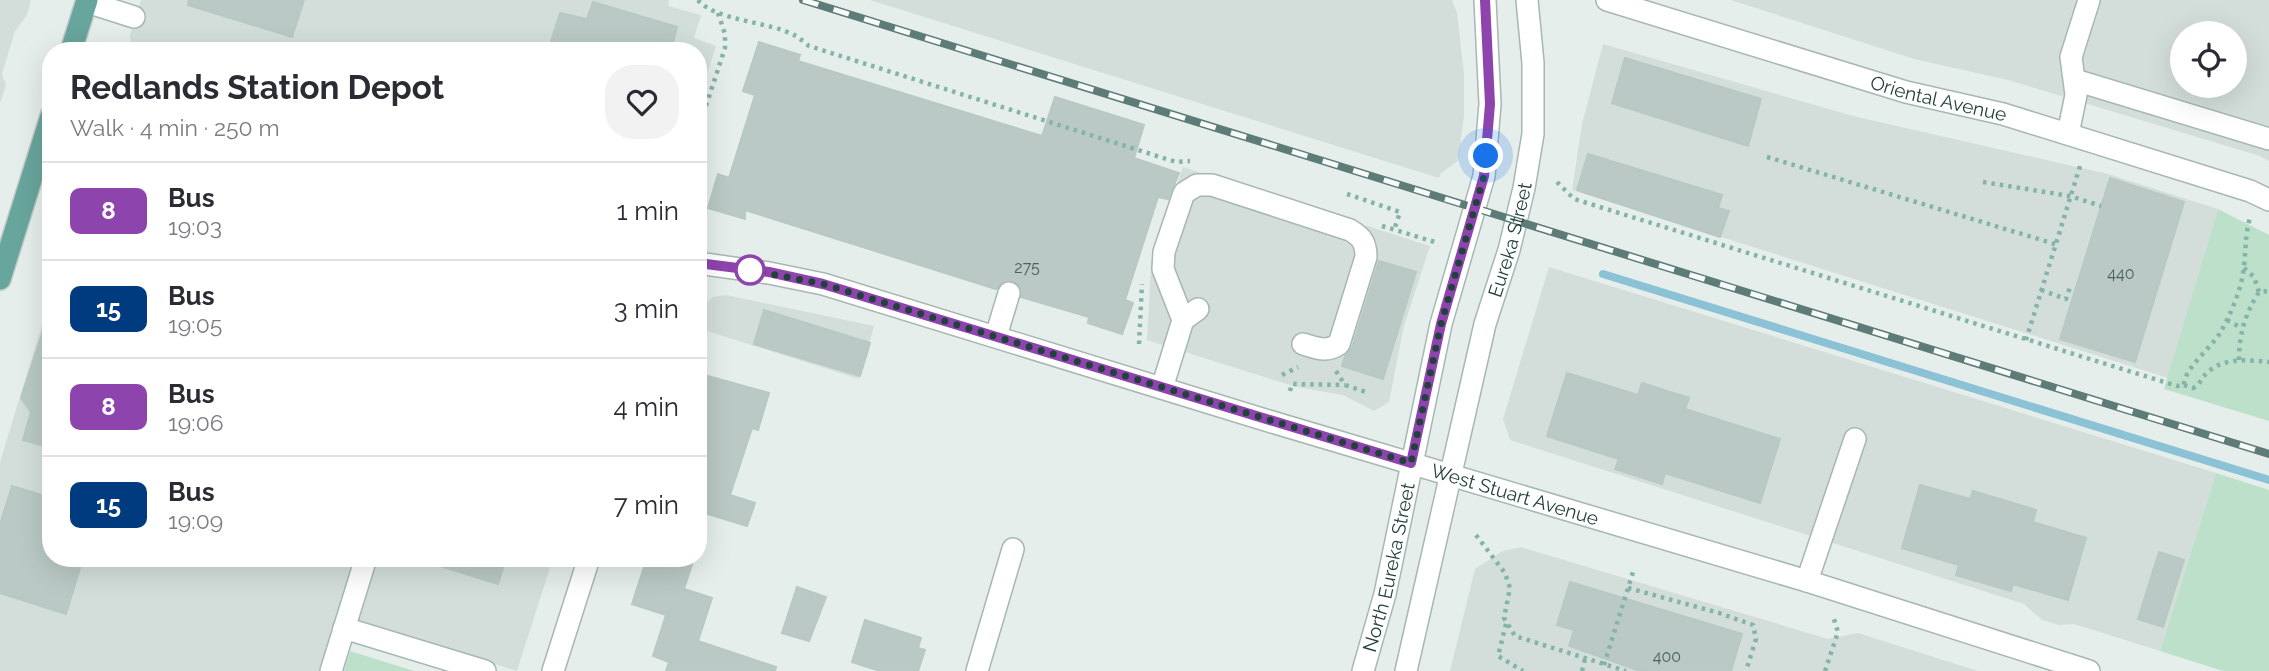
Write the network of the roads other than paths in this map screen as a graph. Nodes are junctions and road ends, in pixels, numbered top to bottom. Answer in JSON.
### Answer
{"nodes":[{"id":1,"x":1485,"y":0,"type":"edge"},
{"id":2,"x":1527,"y":0,"type":"edge"},
{"id":3,"x":1607,"y":0,"type":"edge"},
{"id":4,"x":2089,"y":0,"type":"edge"},
{"id":5,"x":87,"y":1,"type":"edge"},
{"id":6,"x":134,"y":17,"type":"dead end"},
{"id":7,"x":74,"y":42,"type":"edge"},
{"id":8,"x":2075,"y":80,"type":"junction"},
{"id":9,"x":2068,"y":134,"type":"junction"},
{"id":10,"x":2269,"y":139,"type":"edge"},
{"id":11,"x":42,"y":145,"type":"edge"},
{"id":12,"x":2269,"y":200,"type":"edge"},
{"id":13,"x":707,"y":264,"type":"edge"},
{"id":14,"x":0,"y":279,"type":"edge"},
{"id":15,"x":1009,"y":293,"type":"dead end"},
{"id":16,"x":996,"y":336,"type":"junction"},
{"id":17,"x":1303,"y":344,"type":"dead end"},
{"id":18,"x":1162,"y":388,"type":"junction"},
{"id":19,"x":1855,"y":439,"type":"dead end"},
{"id":20,"x":1411,"y":463,"type":"junction"},
{"id":21,"x":1452,"y":474,"type":"junction"},
{"id":22,"x":1013,"y":549,"type":"dead end"},
{"id":23,"x":363,"y":567,"type":"edge"},
{"id":24,"x":586,"y":567,"type":"edge"},
{"id":25,"x":1807,"y":581,"type":"junction"},
{"id":26,"x":344,"y":628,"type":"junction"},
{"id":27,"x":331,"y":671,"type":"edge"},
{"id":28,"x":485,"y":671,"type":"edge"},
{"id":29,"x":553,"y":671,"type":"edge"},
{"id":30,"x":977,"y":671,"type":"edge"},
{"id":31,"x":1363,"y":671,"type":"edge"},
{"id":32,"x":1406,"y":671,"type":"edge"},
{"id":33,"x":2089,"y":671,"type":"edge"}],
"edges":[{"from":1,"to":20,"type":"street"},
{"from":2,"to":21,"type":"street","name":"Eureka Street"},
{"from":3,"to":9,"type":"street","name":"Oriental Avenue"},
{"from":4,"to":8,"type":"street"},
{"from":5,"to":6,"type":"street"},
{"from":5,"to":7,"type":"main road"},
{"from":8,"to":9,"type":"street"},
{"from":8,"to":10,"type":"street"},
{"from":9,"to":12,"type":"street","name":"Oriental Avenue"},
{"from":11,"to":14,"type":"main road"},
{"from":13,"to":16,"type":"street","name":"West Stuart Avenue"},
{"from":15,"to":16,"type":"street"},
{"from":16,"to":18,"type":"street","name":"West Stuart Avenue"},
{"from":17,"to":18,"type":"street"},
{"from":18,"to":20,"type":"street","name":"West Stuart Avenue"},
{"from":19,"to":25,"type":"street"},
{"from":20,"to":21,"type":"street","name":"West Stuart Avenue"},
{"from":20,"to":31,"type":"street","name":"North Eureka Street"},
{"from":21,"to":25,"type":"street","name":"West Stuart Avenue"},
{"from":21,"to":32,"type":"street","name":"North Eureka Street"},
{"from":22,"to":30,"type":"street"},
{"from":23,"to":26,"type":"street"},
{"from":24,"to":29,"type":"street"},
{"from":25,"to":33,"type":"street","name":"West Stuart Avenue"},
{"from":26,"to":27,"type":"street"},
{"from":26,"to":28,"type":"street"}]}
